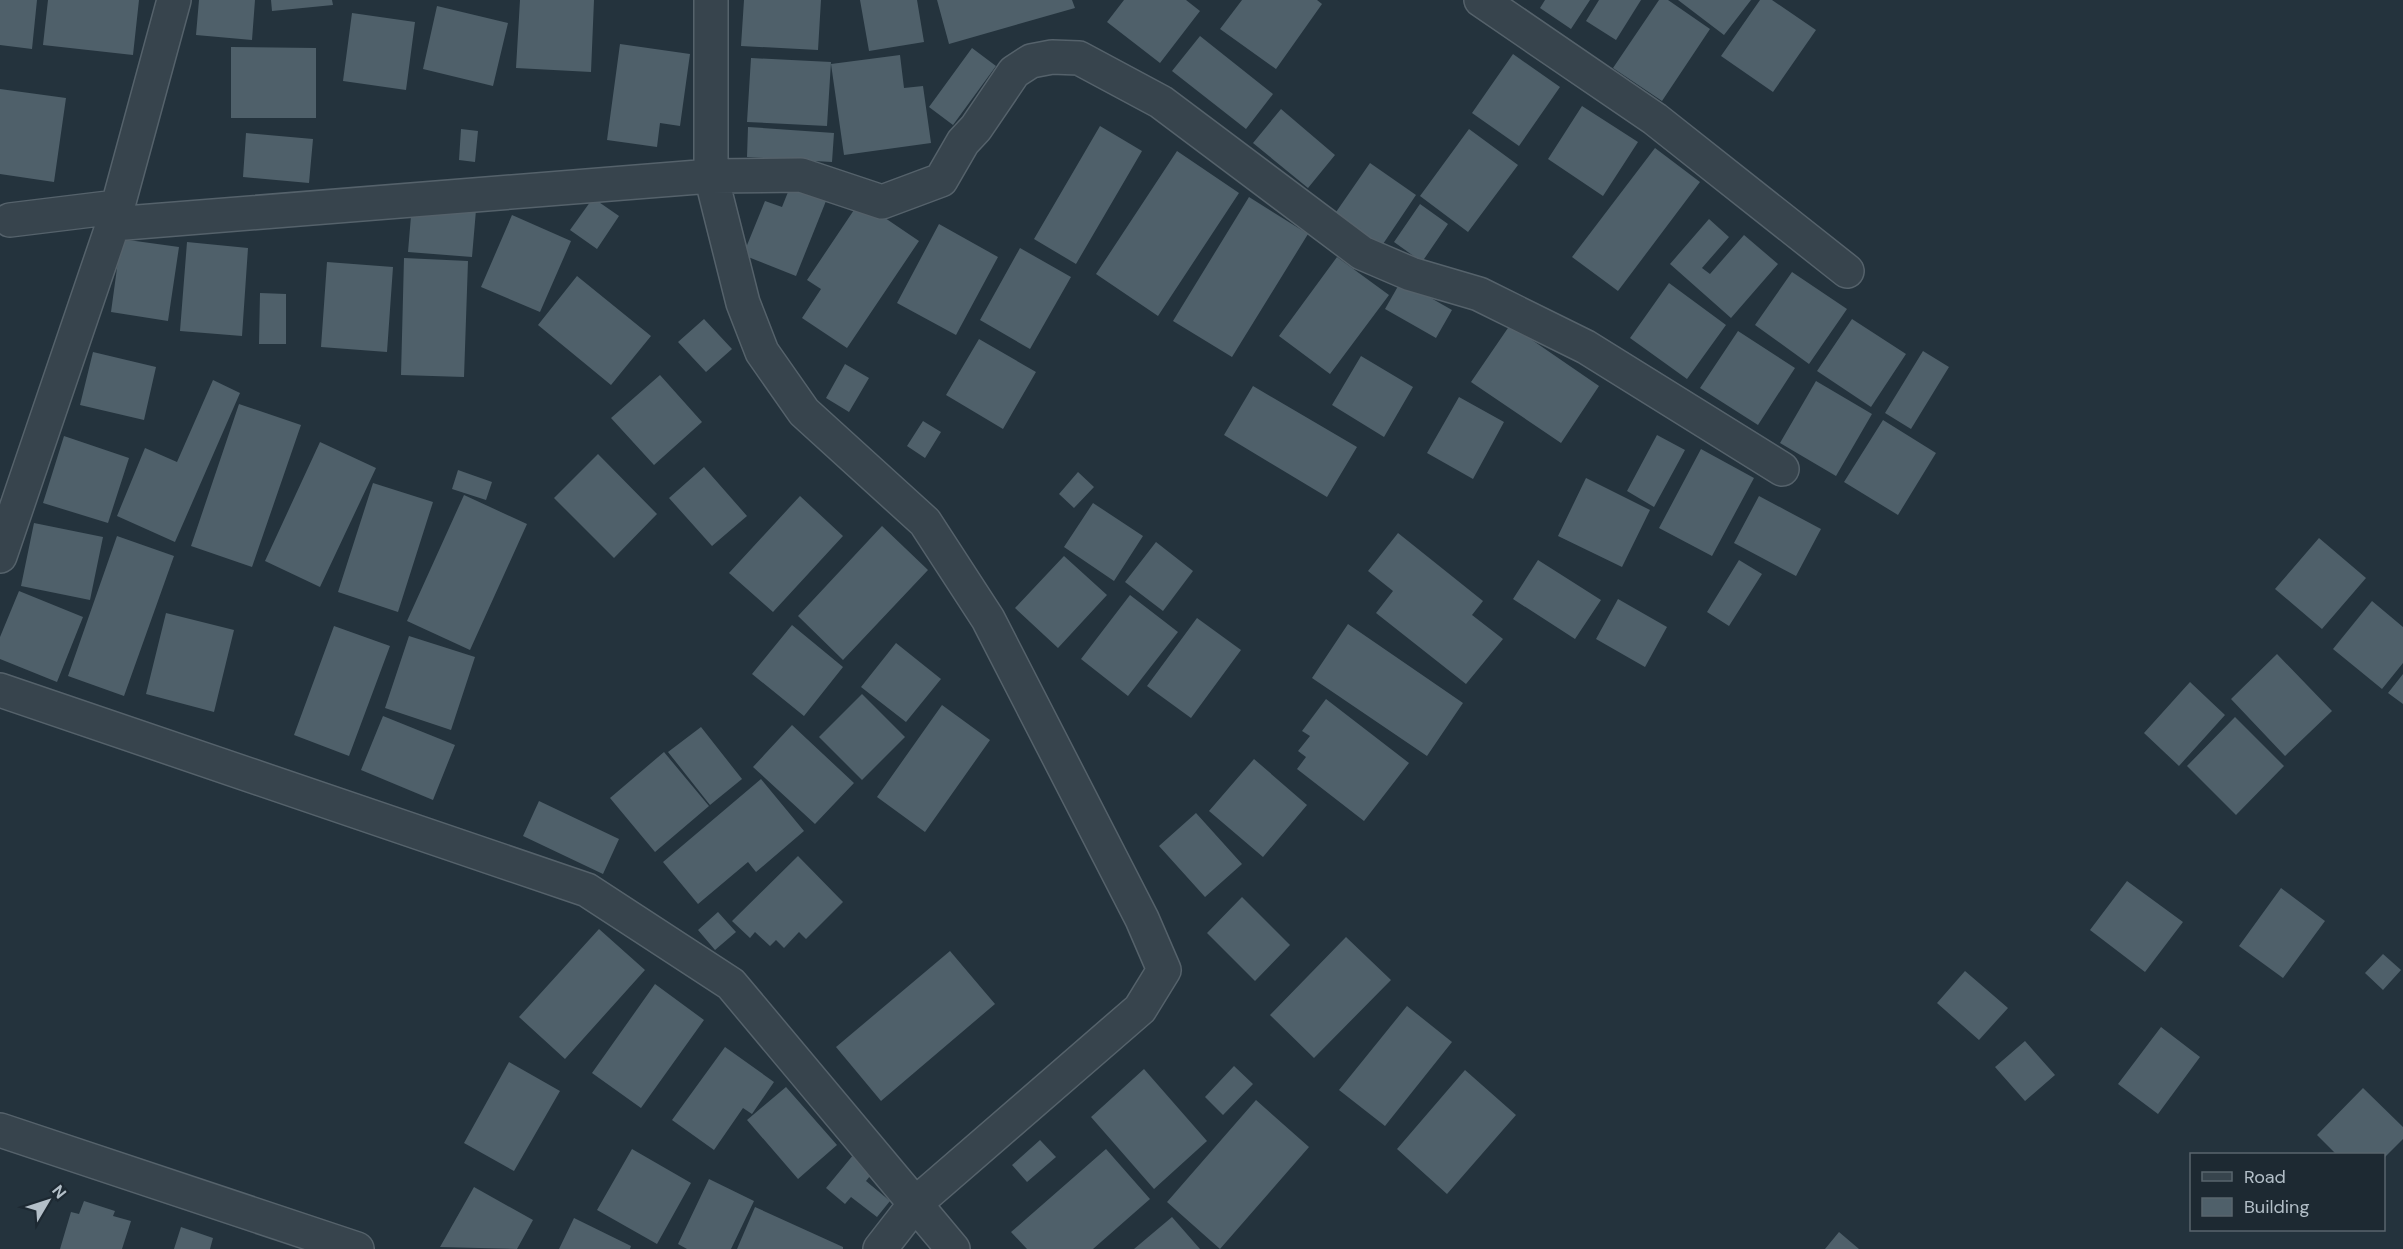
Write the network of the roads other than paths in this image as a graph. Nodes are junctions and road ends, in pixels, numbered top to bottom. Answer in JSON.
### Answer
{"nodes":[{"id":1,"x":174,"y":0,"type":"edge"},
{"id":2,"x":711,"y":0,"type":"edge"},
{"id":3,"x":1481,"y":0,"type":"edge"},
{"id":4,"x":711,"y":176,"type":"junction"},
{"id":5,"x":10,"y":220,"type":"dead end"},
{"id":6,"x":112,"y":224,"type":"junction"},
{"id":7,"x":1848,"y":271,"type":"dead end"},
{"id":8,"x":1782,"y":469,"type":"dead end"},
{"id":9,"x":0,"y":556,"type":"edge"},
{"id":10,"x":0,"y":690,"type":"edge"},
{"id":11,"x":0,"y":1130,"type":"edge"},
{"id":12,"x":915,"y":1204,"type":"junction"},
{"id":13,"x":357,"y":1249,"type":"edge"},
{"id":14,"x":879,"y":1249,"type":"edge"},
{"id":15,"x":953,"y":1249,"type":"edge"}],
"edges":[{"from":1,"to":6,"type":"street"},
{"from":2,"to":4,"type":"street"},
{"from":3,"to":7,"type":"street"},
{"from":4,"to":6,"type":"street"},
{"from":4,"to":8,"type":"street"},
{"from":4,"to":12,"type":"street"},
{"from":5,"to":6,"type":"street"},
{"from":6,"to":9,"type":"street"},
{"from":10,"to":12,"type":"street"},
{"from":11,"to":13,"type":"street"},
{"from":12,"to":14,"type":"street"},
{"from":12,"to":15,"type":"street"}]}
